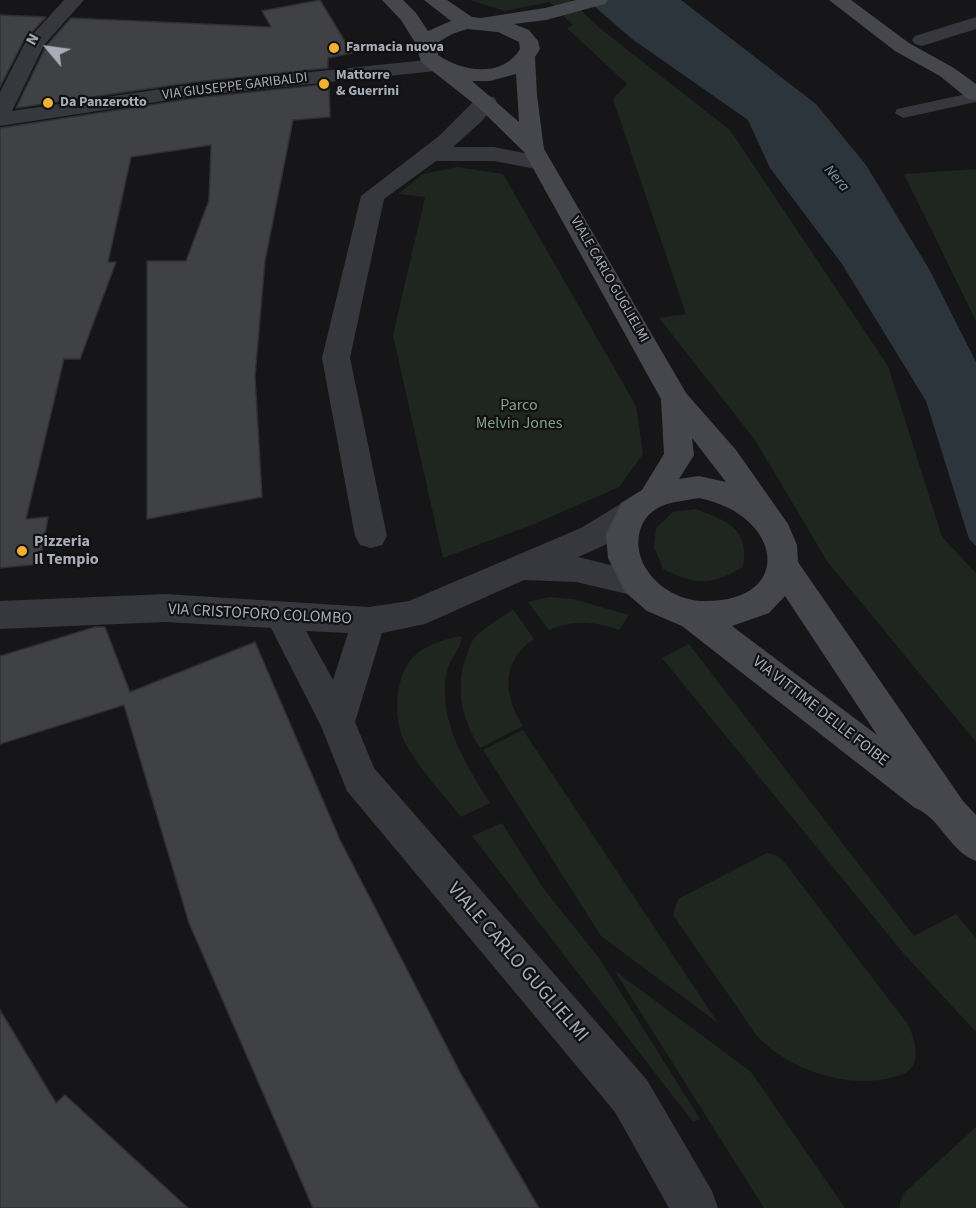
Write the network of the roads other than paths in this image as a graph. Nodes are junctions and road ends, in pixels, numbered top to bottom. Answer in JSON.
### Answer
{"nodes":[{"id":1,"x":75,"y":0,"type":"edge"},
{"id":2,"x":392,"y":0,"type":"edge"},
{"id":3,"x":434,"y":0,"type":"edge"},
{"id":4,"x":598,"y":0,"type":"edge"},
{"id":5,"x":839,"y":0,"type":"edge"},
{"id":6,"x":881,"y":7,"type":"dead end"},
{"id":7,"x":551,"y":12,"type":"junction"},
{"id":8,"x":475,"y":23,"type":"junction"},
{"id":9,"x":976,"y":23,"type":"edge"},
{"id":10,"x":922,"y":40,"type":"junction"},
{"id":11,"x":426,"y":44,"type":"junction"},
{"id":12,"x":527,"y":49,"type":"junction"},
{"id":13,"x":440,"y":67,"type":"junction"},
{"id":14,"x":947,"y":72,"type":"junction"},
{"id":15,"x":976,"y":96,"type":"edge"},
{"id":16,"x":486,"y":102,"type":"junction"},
{"id":17,"x":903,"y":113,"type":"dead end"},
{"id":18,"x":0,"y":114,"type":"edge"},
{"id":19,"x":0,"y":119,"type":"edge"},
{"id":20,"x":435,"y":154,"type":"junction"},
{"id":21,"x":537,"y":156,"type":"junction"},
{"id":22,"x":675,"y":399,"type":"junction"},
{"id":23,"x":643,"y":503,"type":"junction"},
{"id":24,"x":763,"y":514,"type":"junction"},
{"id":25,"x":371,"y":536,"type":"dead end"},
{"id":26,"x":783,"y":566,"type":"junction"},
{"id":27,"x":510,"y":570,"type":"junction"},
{"id":28,"x":636,"y":583,"type":"junction"},
{"id":29,"x":688,"y":612,"type":"junction"},
{"id":30,"x":280,"y":614,"type":"junction"},
{"id":31,"x":0,"y":615,"type":"edge"},
{"id":32,"x":369,"y":621,"type":"junction"},
{"id":33,"x":337,"y":722,"type":"junction"},
{"id":34,"x":950,"y":814,"type":"junction"},
{"id":35,"x":976,"y":843,"type":"edge"},
{"id":36,"x":695,"y":1208,"type":"edge"}],
"edges":[{"from":1,"to":18,"type":"street"},
{"from":2,"to":11,"type":"street"},
{"from":3,"to":8,"type":"street"},
{"from":4,"to":7,"type":"street"},
{"from":5,"to":14,"type":"street"},
{"from":6,"to":10,"type":"street"},
{"from":7,"to":8,"type":"street"},
{"from":7,"to":12,"type":"street"},
{"from":8,"to":11,"type":"street"},
{"from":8,"to":12,"type":"street"},
{"from":9,"to":10,"type":"street"},
{"from":10,"to":14,"type":"street"},
{"from":11,"to":13,"type":"street"},
{"from":12,"to":13,"type":"street"},
{"from":12,"to":21,"type":"street","name":"VIALE CARLO GUGLIELMI"},
{"from":13,"to":16,"type":"street","name":"VIALE CARLO GUGLIELMI"},
{"from":13,"to":19,"type":"street","name":"VIA GIUSEPPE GARIBALDI"},
{"from":14,"to":15,"type":"street"},
{"from":15,"to":17,"type":"lane"},
{"from":16,"to":20,"type":"street"},
{"from":16,"to":21,"type":"street","name":"VIALE CARLO GUGLIELMI"},
{"from":20,"to":21,"type":"street"},
{"from":20,"to":25,"type":"street"},
{"from":21,"to":22,"type":"street","name":"VIALE CARLO GUGLIELMI"},
{"from":22,"to":23,"type":"street","name":"VIALE CARLO GUGLIELMI"},
{"from":22,"to":24,"type":"street","name":"VIALE CARLO GUGLIELMI"},
{"from":23,"to":24,"type":"street"},
{"from":23,"to":27,"type":"street","name":"VIA CRISTOFORO COLOMBO"},
{"from":23,"to":28,"type":"street"},
{"from":24,"to":26,"type":"street"},
{"from":26,"to":29,"type":"street"},
{"from":26,"to":34,"type":"street","name":"VIA VITTIME DELLE FOIBE"},
{"from":27,"to":28,"type":"street","name":"VIA CRISTOFORO COLOMBO"},
{"from":27,"to":32,"type":"street","name":"VIA CRISTOFORO COLOMBO"},
{"from":28,"to":29,"type":"street"},
{"from":29,"to":34,"type":"street","name":"VIA VITTIME DELLE FOIBE"},
{"from":30,"to":31,"type":"street","name":"VIA CRISTOFORO COLOMBO"},
{"from":30,"to":32,"type":"street","name":"VIA CRISTOFORO COLOMBO"},
{"from":30,"to":33,"type":"street","name":"VIALE CARLO GUGLIELMI"},
{"from":32,"to":33,"type":"street"},
{"from":33,"to":36,"type":"street","name":"VIALE CARLO GUGLIELMI"},
{"from":34,"to":35,"type":"street","name":"VIA VITTIME DELLE FOIBE"}]}
